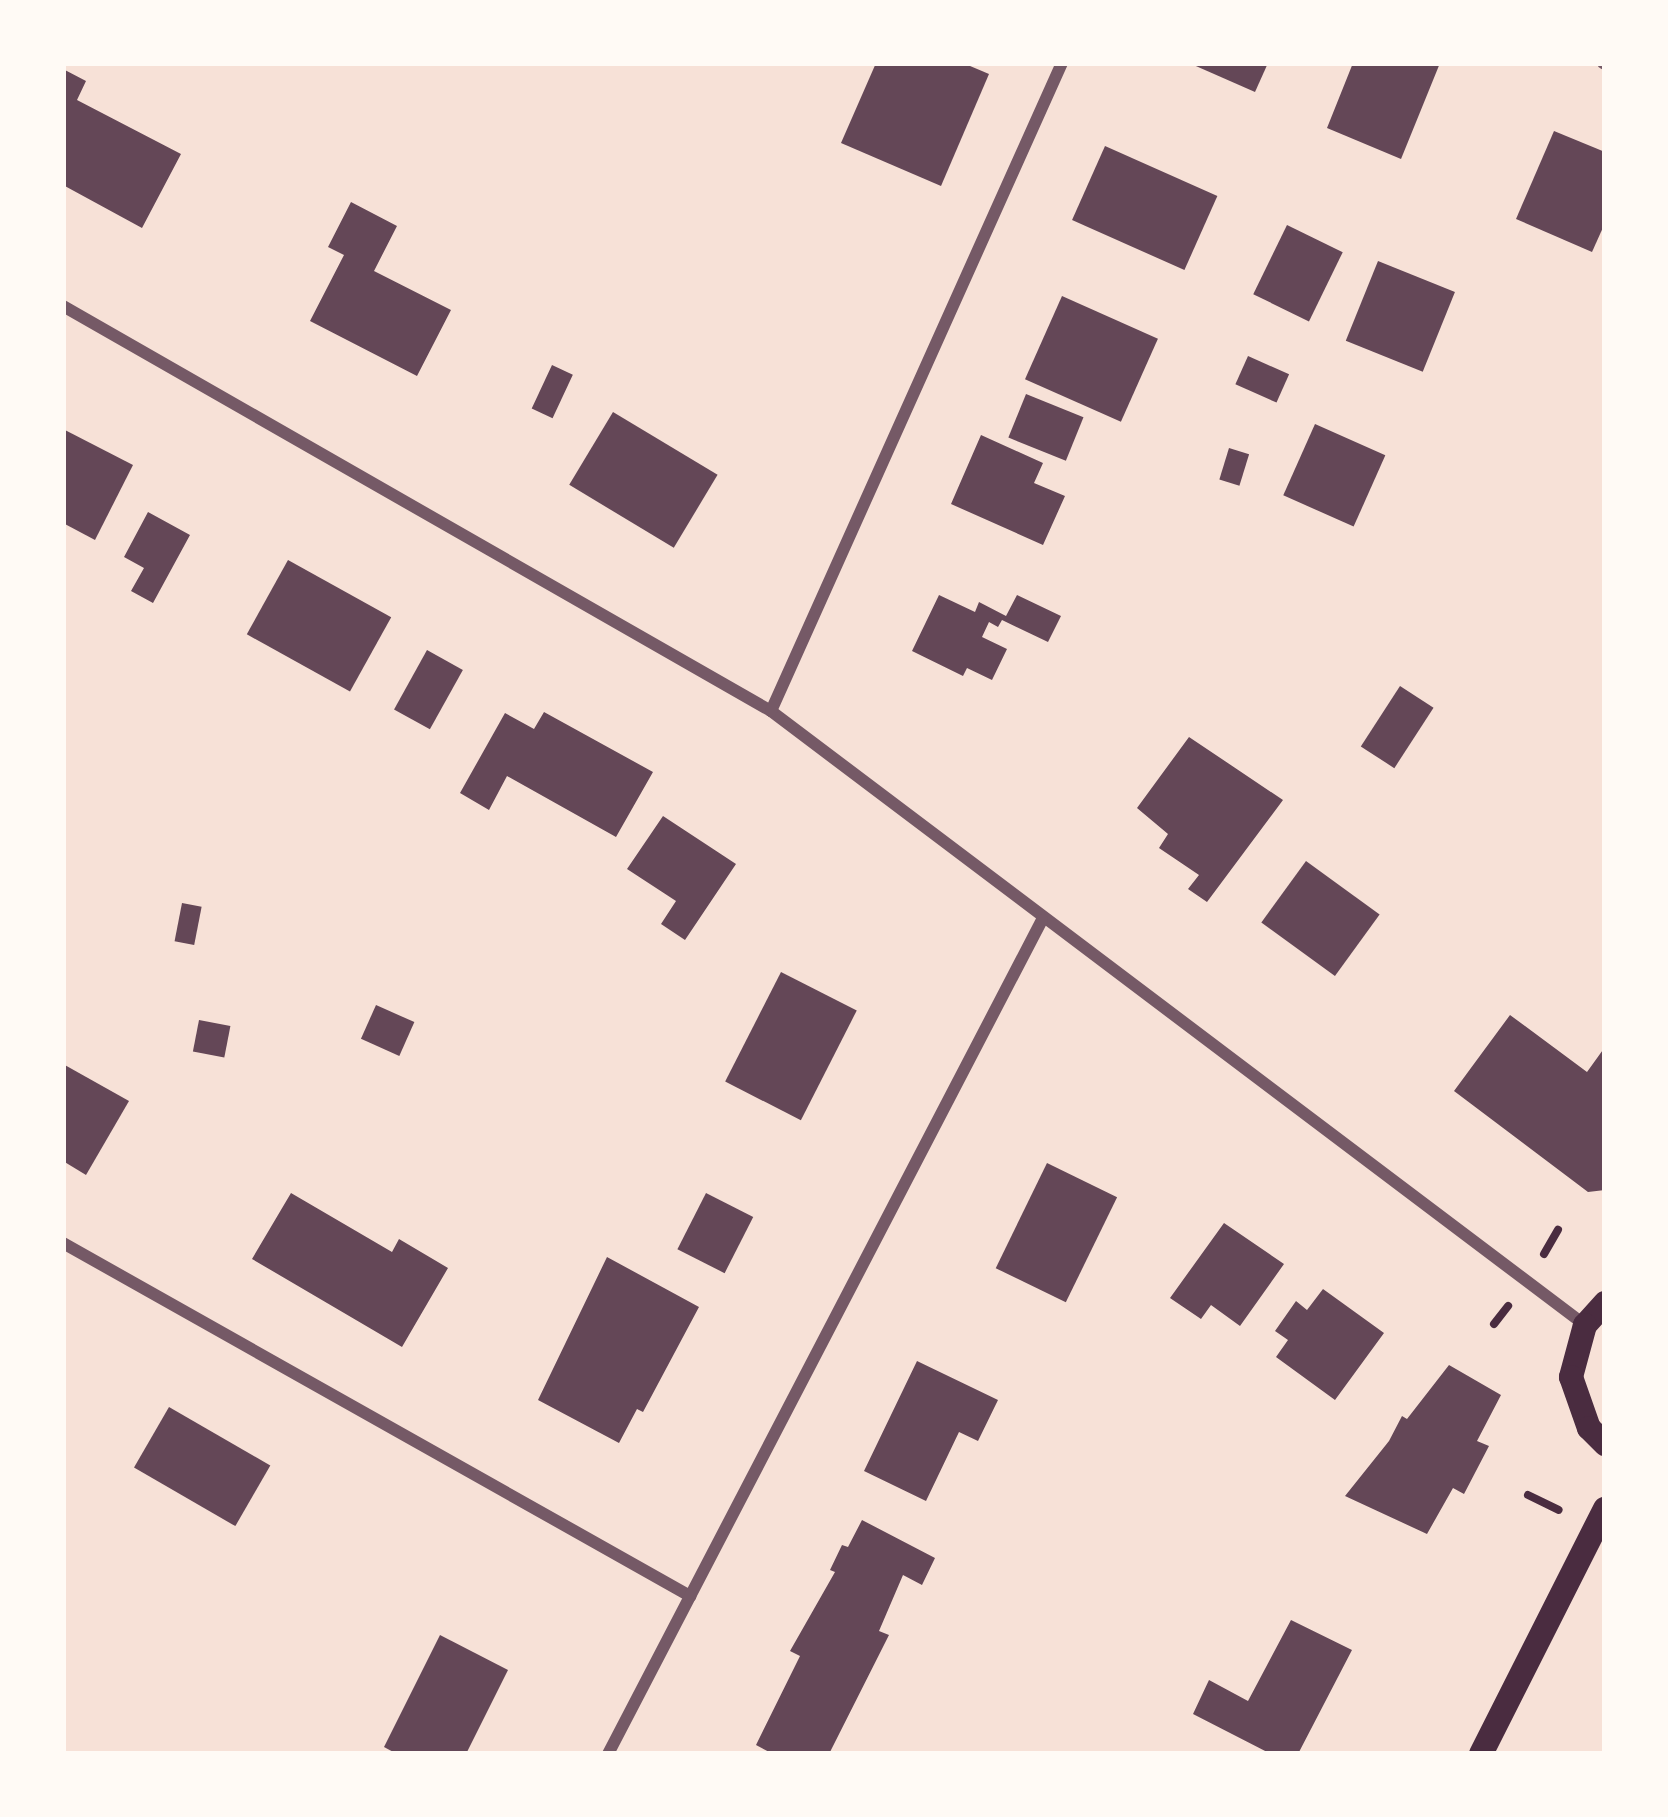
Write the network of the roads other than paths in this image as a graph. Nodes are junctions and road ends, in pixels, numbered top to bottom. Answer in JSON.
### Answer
{"nodes":[{"id":1,"x":1062,"y":63,"type":"edge"},
{"id":2,"x":63,"y":306,"type":"edge"},
{"id":3,"x":771,"y":711,"type":"junction"},
{"id":4,"x":1042,"y":920,"type":"junction"},
{"id":5,"x":63,"y":1243,"type":"edge"},
{"id":6,"x":1605,"y":1303,"type":"edge"},
{"id":7,"x":1585,"y":1325,"type":"junction"},
{"id":8,"x":1605,"y":1444,"type":"edge"},
{"id":9,"x":1605,"y":1508,"type":"edge"},
{"id":10,"x":690,"y":1596,"type":"junction"},
{"id":11,"x":608,"y":1754,"type":"edge"},
{"id":12,"x":1480,"y":1754,"type":"edge"}],
"edges":[{"from":1,"to":3,"type":"street"},
{"from":2,"to":3,"type":"street"},
{"from":3,"to":4,"type":"street"},
{"from":4,"to":7,"type":"street"},
{"from":4,"to":10,"type":"street"},
{"from":5,"to":10,"type":"street"},
{"from":6,"to":7,"type":"main road"},
{"from":7,"to":8,"type":"main road"},
{"from":9,"to":12,"type":"main road"},
{"from":10,"to":11,"type":"street"}]}
